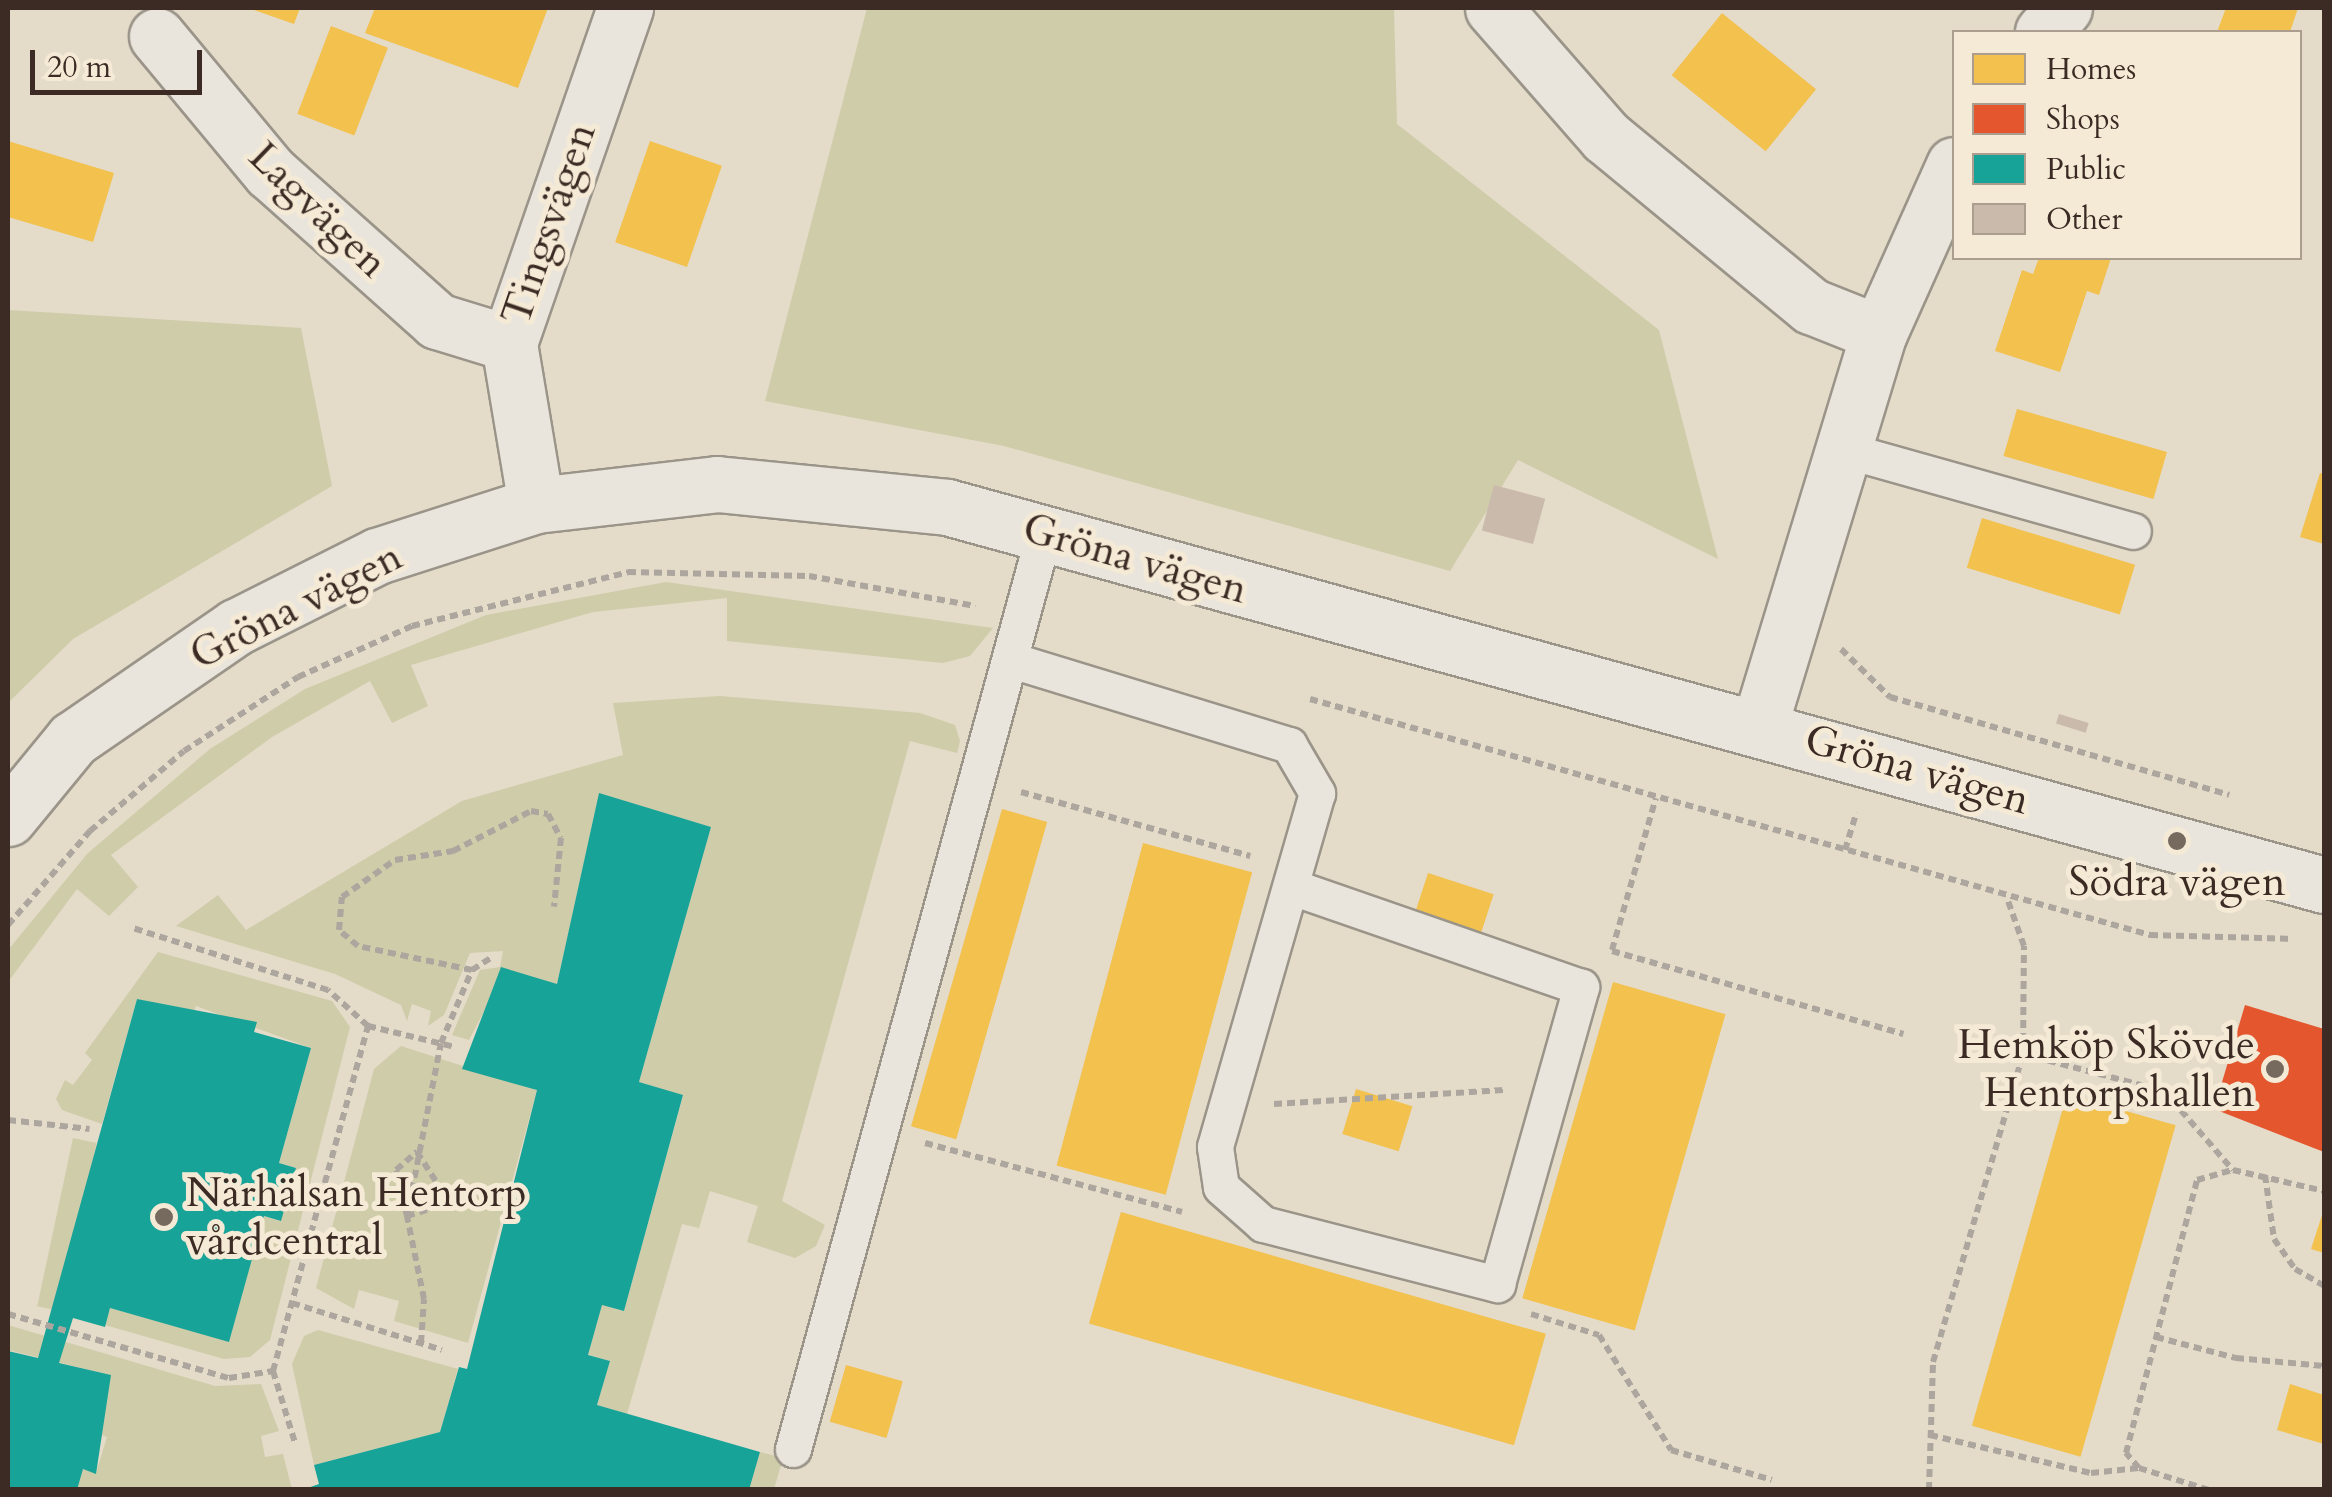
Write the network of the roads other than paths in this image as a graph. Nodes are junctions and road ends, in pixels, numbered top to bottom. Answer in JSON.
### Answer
{"nodes":[{"id":1,"x":625,"y":8,"type":"edge"},
{"id":2,"x":1493,"y":8,"type":"edge"},
{"id":3,"x":2064,"y":8,"type":"edge"},
{"id":4,"x":2045,"y":30,"type":"edge"},
{"id":5,"x":158,"y":36,"type":"dead end"},
{"id":6,"x":1952,"y":169,"type":"edge"},
{"id":7,"x":1879,"y":332,"type":"junction"},
{"id":8,"x":508,"y":343,"type":"junction"},
{"id":9,"x":1846,"y":450,"type":"junction"},
{"id":10,"x":536,"y":506,"type":"junction"},
{"id":11,"x":2133,"y":531,"type":"dead end"},
{"id":12,"x":1044,"y":533,"type":"junction"},
{"id":13,"x":1011,"y":660,"type":"junction"},
{"id":14,"x":1759,"y":726,"type":"junction"},
{"id":15,"x":8,"y":818,"type":"edge"},
{"id":16,"x":1297,"y":879,"type":"junction"},
{"id":17,"x":2324,"y":885,"type":"edge"},
{"id":18,"x":793,"y":1449,"type":"dead end"}],
"edges":[{"from":1,"to":8,"type":"street","name":"Tingsvägen"},
{"from":2,"to":7,"type":"street"},
{"from":3,"to":4,"type":"street"},
{"from":5,"to":8,"type":"street","name":"Lagvägen"},
{"from":6,"to":7,"type":"street"},
{"from":7,"to":9,"type":"street"},
{"from":8,"to":10,"type":"street","name":"Tingsvägen"},
{"from":9,"to":11,"type":"lane"},
{"from":9,"to":14,"type":"street"},
{"from":10,"to":12,"type":"street","name":"Gröna vägen"},
{"from":10,"to":15,"type":"street","name":"Gröna vägen"},
{"from":12,"to":13,"type":"lane"},
{"from":12,"to":14,"type":"street","name":"Gröna vägen"},
{"from":13,"to":16,"type":"lane"},
{"from":13,"to":18,"type":"lane"},
{"from":14,"to":17,"type":"street","name":"Gröna vägen"},
{"from":16,"to":16,"type":"lane"}]}
